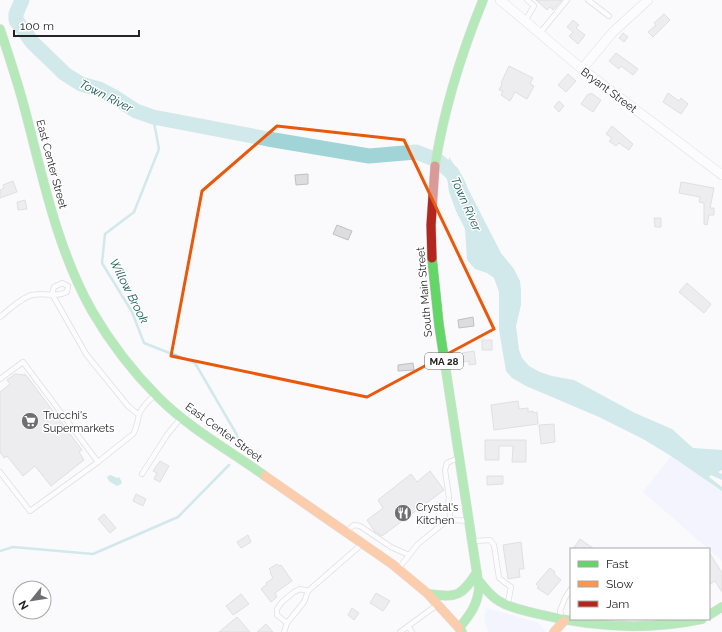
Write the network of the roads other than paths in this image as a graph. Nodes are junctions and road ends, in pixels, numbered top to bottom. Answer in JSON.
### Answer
{"nodes":[{"id":1,"x":483,"y":0,"type":"edge"},
{"id":2,"x":500,"y":0,"type":"edge"},
{"id":3,"x":527,"y":0,"type":"edge"},
{"id":4,"x":568,"y":0,"type":"edge"},
{"id":5,"x":588,"y":0,"type":"edge"},
{"id":6,"x":648,"y":0,"type":"edge"},
{"id":7,"x":609,"y":16,"type":"dead end"},
{"id":8,"x":525,"y":21,"type":"junction"},
{"id":9,"x":0,"y":29,"type":"edge"},
{"id":10,"x":540,"y":33,"type":"junction"},
{"id":11,"x":582,"y":69,"type":"junction"},
{"id":12,"x":722,"y":175,"type":"edge"},
{"id":13,"x":77,"y":281,"type":"junction"},
{"id":14,"x":68,"y":286,"type":"junction"},
{"id":15,"x":52,"y":294,"type":"junction"},
{"id":16,"x":0,"y":316,"type":"edge"},
{"id":17,"x":0,"y":379,"type":"edge"},
{"id":18,"x":156,"y":394,"type":"junction"},
{"id":19,"x":139,"y":415,"type":"junction"},
{"id":20,"x":181,"y":417,"type":"junction"},
{"id":21,"x":459,"y":458,"type":"junction"},
{"id":22,"x":98,"y":462,"type":"junction"},
{"id":23,"x":0,"y":472,"type":"edge"},
{"id":24,"x":142,"y":474,"type":"dead end"},
{"id":25,"x":451,"y":520,"type":"junction"},
{"id":26,"x":469,"y":521,"type":"junction"},
{"id":27,"x":346,"y":532,"type":"junction"},
{"id":28,"x":472,"y":542,"type":"junction"},
{"id":29,"x":363,"y":543,"type":"junction"},
{"id":30,"x":409,"y":555,"type":"junction"},
{"id":31,"x":399,"y":568,"type":"junction"},
{"id":32,"x":477,"y":576,"type":"junction"},
{"id":33,"x":570,"y":590,"type":"edge"},
{"id":34,"x":308,"y":591,"type":"junction"},
{"id":35,"x":429,"y":594,"type":"junction"},
{"id":36,"x":438,"y":604,"type":"junction"},
{"id":37,"x":504,"y":604,"type":"junction"},
{"id":38,"x":722,"y":607,"type":"edge"},
{"id":39,"x":710,"y":614,"type":"edge"},
{"id":40,"x":623,"y":620,"type":"edge"},
{"id":41,"x":699,"y":620,"type":"edge"},
{"id":42,"x":564,"y":621,"type":"junction"},
{"id":43,"x":287,"y":623,"type":"junction"},
{"id":44,"x":408,"y":626,"type":"junction"},
{"id":45,"x":596,"y":629,"type":"edge"},
{"id":46,"x":622,"y":629,"type":"junction"},
{"id":47,"x":460,"y":630,"type":"edge"},
{"id":48,"x":284,"y":632,"type":"edge"},
{"id":49,"x":400,"y":632,"type":"edge"},
{"id":50,"x":412,"y":632,"type":"edge"},
{"id":51,"x":554,"y":632,"type":"edge"}],
"edges":[{"from":1,"to":21,"type":"main road","name":"South Main Street","number":"MA 28"},
{"from":2,"to":8,"type":"street","name":"Bryant Street"},
{"from":3,"to":8,"type":"lane"},
{"from":4,"to":10,"type":"lane"},
{"from":5,"to":7,"type":"lane"},
{"from":6,"to":11,"type":"street"},
{"from":8,"to":10,"type":"street","name":"Bryant Street"},
{"from":9,"to":13,"type":"main road","name":"East Center Street"},
{"from":10,"to":11,"type":"street","name":"Bryant Street"},
{"from":11,"to":12,"type":"street","name":"Bryant Street"},
{"from":13,"to":14,"type":"lane"},
{"from":13,"to":18,"type":"main road","name":"East Center Street"},
{"from":14,"to":15,"type":"lane"},
{"from":14,"to":15,"type":"lane"},
{"from":15,"to":16,"type":"lane"},
{"from":15,"to":19,"type":"lane"},
{"from":17,"to":22,"type":"lane"},
{"from":18,"to":19,"type":"lane"},
{"from":18,"to":20,"type":"main road","name":"East Center Street"},
{"from":19,"to":22,"type":"lane"},
{"from":20,"to":24,"type":"lane"},
{"from":20,"to":27,"type":"main road","name":"East Center Street"},
{"from":21,"to":25,"type":"lane"},
{"from":21,"to":26,"type":"main road","name":"South Main Street","number":"MA 28"},
{"from":22,"to":23,"type":"lane"},
{"from":25,"to":26,"type":"lane"},
{"from":25,"to":30,"type":"lane"},
{"from":26,"to":28,"type":"main road","name":"South Main Street","number":"MA 28"},
{"from":27,"to":29,"type":"main road","name":"East Center Street"},
{"from":27,"to":30,"type":"lane"},
{"from":28,"to":32,"type":"main road","name":"South Main Street","number":"MA 28"},
{"from":28,"to":37,"type":"lane"},
{"from":29,"to":31,"type":"main road","name":"East Center Street"},
{"from":29,"to":34,"type":"lane"},
{"from":30,"to":31,"type":"lane"},
{"from":31,"to":35,"type":"main road","name":"East Center Street"},
{"from":32,"to":35,"type":"main road"},
{"from":32,"to":37,"type":"main road"},
{"from":32,"to":47,"type":"main road","name":"South Main Street","number":"MA 28"},
{"from":33,"to":42,"type":"lane"},
{"from":34,"to":43,"type":"lane"},
{"from":34,"to":43,"type":"lane"},
{"from":35,"to":36,"type":"main road","name":"East Center Street"},
{"from":36,"to":44,"type":"lane"},
{"from":36,"to":47,"type":"main road","name":"East Center Street"},
{"from":37,"to":42,"type":"main road"},
{"from":38,"to":39,"type":"main road"},
{"from":40,"to":46,"type":"lane"},
{"from":41,"to":46,"type":"main road"},
{"from":42,"to":45,"type":"main road"},
{"from":42,"to":51,"type":"main road"},
{"from":43,"to":48,"type":"lane"},
{"from":44,"to":49,"type":"lane"},
{"from":44,"to":50,"type":"lane"},
{"from":45,"to":46,"type":"main road"}]}
